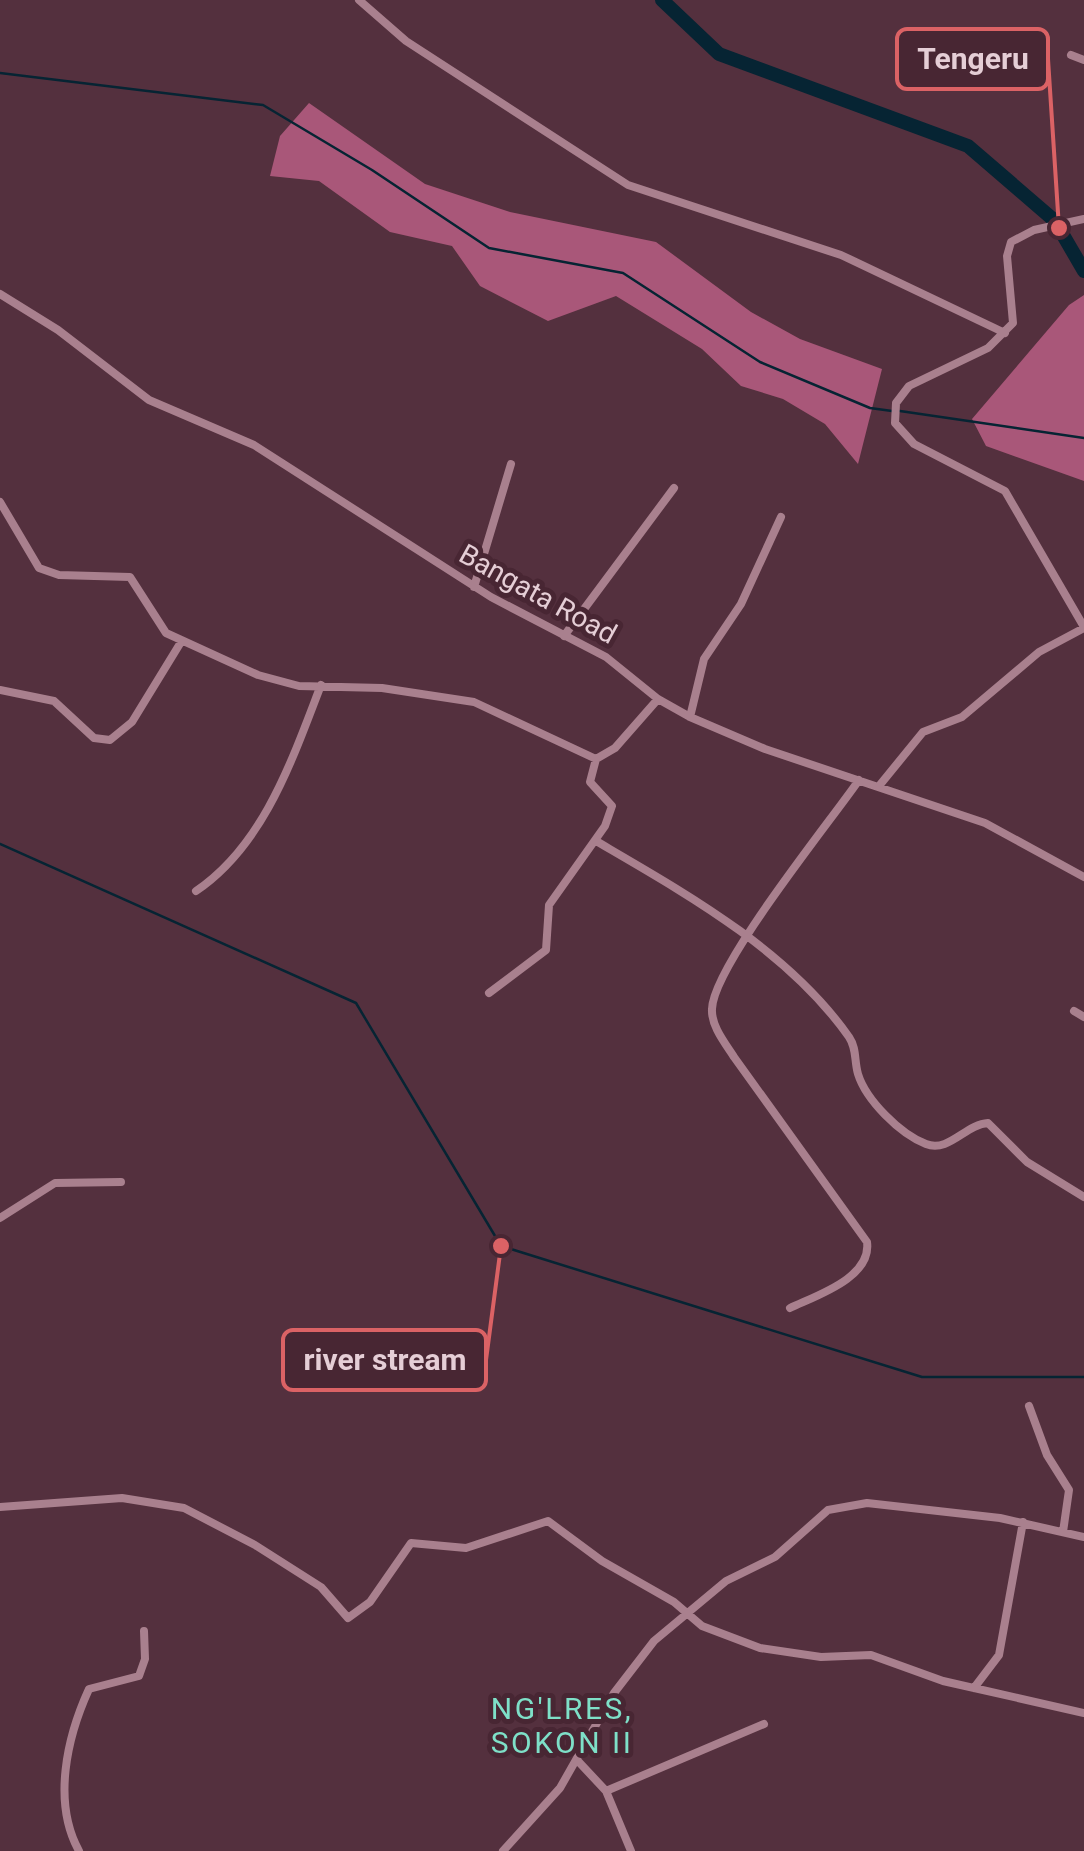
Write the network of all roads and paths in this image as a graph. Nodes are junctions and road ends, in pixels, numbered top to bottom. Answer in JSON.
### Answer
{"nodes":[{"id":1,"x":360,"y":0,"type":"edge"},
{"id":2,"x":1071,"y":55,"type":"dead end"},
{"id":3,"x":1084,"y":60,"type":"edge"},
{"id":4,"x":1084,"y":220,"type":"edge"},
{"id":5,"x":0,"y":294,"type":"edge"},
{"id":6,"x":1005,"y":332,"type":"junction"},
{"id":7,"x":511,"y":464,"type":"dead end"},
{"id":8,"x":674,"y":488,"type":"dead end"},
{"id":9,"x":0,"y":502,"type":"edge"},
{"id":10,"x":781,"y":518,"type":"dead end"},
{"id":11,"x":474,"y":587,"type":"junction"},
{"id":12,"x":1084,"y":627,"type":"edge"},
{"id":13,"x":564,"y":636,"type":"junction"},
{"id":14,"x":181,"y":642,"type":"junction"},
{"id":15,"x":321,"y":685,"type":"junction"},
{"id":16,"x":0,"y":690,"type":"edge"},
{"id":17,"x":658,"y":699,"type":"junction"},
{"id":18,"x":690,"y":717,"type":"junction"},
{"id":19,"x":596,"y":759,"type":"junction"},
{"id":20,"x":860,"y":780,"type":"junction"},
{"id":21,"x":879,"y":786,"type":"junction"},
{"id":22,"x":596,"y":841,"type":"junction"},
{"id":23,"x":1083,"y":875,"type":"edge"},
{"id":24,"x":196,"y":891,"type":"dead end"},
{"id":25,"x":747,"y":939,"type":"junction"},
{"id":26,"x":489,"y":993,"type":"dead end"},
{"id":27,"x":1074,"y":1011,"type":"dead end"},
{"id":28,"x":1084,"y":1017,"type":"edge"},
{"id":29,"x":121,"y":1182,"type":"dead end"},
{"id":30,"x":1084,"y":1197,"type":"edge"},
{"id":31,"x":0,"y":1218,"type":"edge"},
{"id":32,"x":790,"y":1308,"type":"dead end"},
{"id":33,"x":1030,"y":1406,"type":"dead end"},
{"id":34,"x":0,"y":1507,"type":"edge"},
{"id":35,"x":1023,"y":1522,"type":"junction"},
{"id":36,"x":1064,"y":1532,"type":"junction"},
{"id":37,"x":1084,"y":1538,"type":"edge"},
{"id":38,"x":687,"y":1611,"type":"junction"},
{"id":39,"x":144,"y":1631,"type":"dead end"},
{"id":40,"x":974,"y":1688,"type":"junction"},
{"id":41,"x":1084,"y":1713,"type":"edge"},
{"id":42,"x":764,"y":1724,"type":"dead end"},
{"id":43,"x":577,"y":1760,"type":"junction"},
{"id":44,"x":606,"y":1791,"type":"junction"},
{"id":45,"x":79,"y":1851,"type":"edge"},
{"id":46,"x":503,"y":1851,"type":"edge"},
{"id":47,"x":631,"y":1851,"type":"edge"}],
"edges":[{"from":1,"to":6,"type":"street"},
{"from":2,"to":3,"type":"street"},
{"from":4,"to":6,"type":"street"},
{"from":5,"to":11,"type":"street","name":"Bangata Road"},
{"from":6,"to":12,"type":"street"},
{"from":7,"to":11,"type":"street"},
{"from":8,"to":13,"type":"street"},
{"from":9,"to":14,"type":"street"},
{"from":10,"to":18,"type":"street"},
{"from":11,"to":13,"type":"street","name":"Bangata Road"},
{"from":12,"to":21,"type":"street"},
{"from":13,"to":17,"type":"street","name":"Bangata Road"},
{"from":14,"to":15,"type":"street"},
{"from":14,"to":16,"type":"street"},
{"from":15,"to":19,"type":"street"},
{"from":15,"to":24,"type":"street"},
{"from":17,"to":18,"type":"street","name":"Bangata Road"},
{"from":17,"to":19,"type":"street"},
{"from":18,"to":20,"type":"street","name":"Bangata Road"},
{"from":19,"to":22,"type":"street"},
{"from":20,"to":21,"type":"street","name":"Bangata Road"},
{"from":20,"to":25,"type":"street"},
{"from":21,"to":23,"type":"street","name":"Bangata Road"},
{"from":22,"to":25,"type":"street"},
{"from":22,"to":26,"type":"street"},
{"from":25,"to":30,"type":"street"},
{"from":25,"to":32,"type":"street"},
{"from":27,"to":28,"type":"street"},
{"from":29,"to":31,"type":"street"},
{"from":33,"to":36,"type":"street"},
{"from":34,"to":38,"type":"street"},
{"from":35,"to":36,"type":"street"},
{"from":35,"to":38,"type":"street"},
{"from":35,"to":40,"type":"street"},
{"from":36,"to":37,"type":"street"},
{"from":38,"to":40,"type":"street"},
{"from":38,"to":43,"type":"street"},
{"from":39,"to":45,"type":"street"},
{"from":40,"to":41,"type":"street"},
{"from":42,"to":44,"type":"street"},
{"from":43,"to":44,"type":"street"},
{"from":43,"to":46,"type":"street"},
{"from":44,"to":47,"type":"street"}]}
